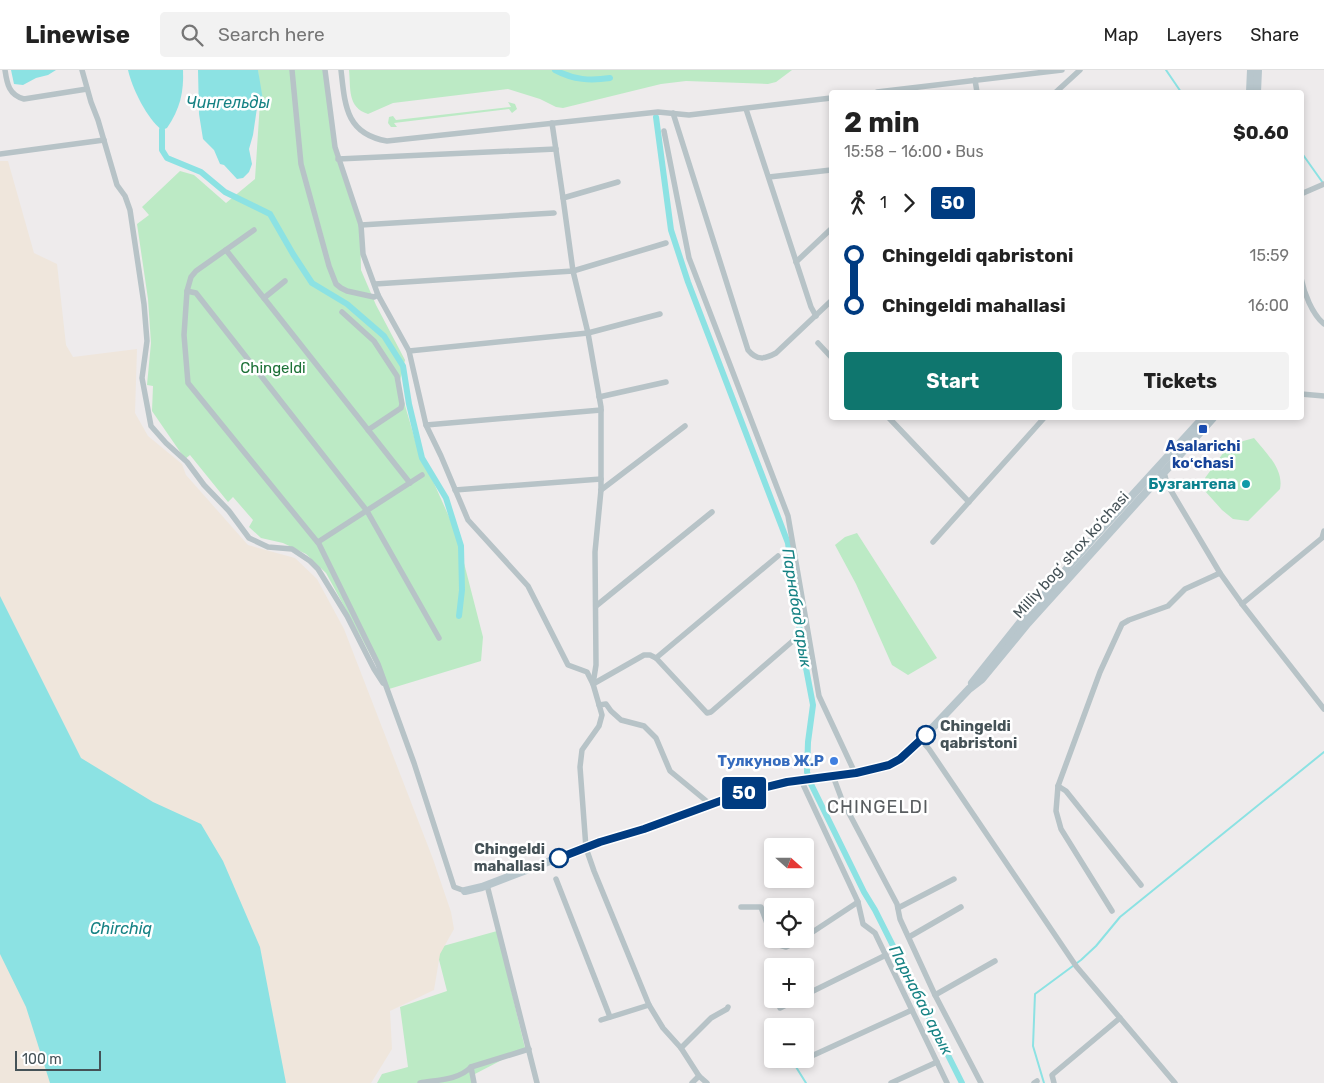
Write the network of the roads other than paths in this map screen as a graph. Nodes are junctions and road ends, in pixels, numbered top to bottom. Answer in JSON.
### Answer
{"nodes":[{"id":1,"x":5,"y":70,"type":"edge"},
{"id":2,"x":82,"y":70,"type":"edge"},
{"id":3,"x":292,"y":70,"type":"edge"},
{"id":4,"x":341,"y":70,"type":"edge"},
{"id":5,"x":1062,"y":70,"type":"edge"},
{"id":6,"x":1080,"y":70,"type":"edge"},
{"id":7,"x":1251,"y":70,"type":"edge"},
{"id":8,"x":1258,"y":70,"type":"edge"},
{"id":9,"x":327,"y":71,"type":"edge"},
{"id":10,"x":975,"y":80,"type":"junction"},
{"id":11,"x":87,"y":89,"type":"junction"},
{"id":12,"x":893,"y":90,"type":"edge"},
{"id":13,"x":977,"y":90,"type":"edge"},
{"id":14,"x":1058,"y":90,"type":"edge"},
{"id":15,"x":1250,"y":90,"type":"edge"},
{"id":16,"x":1257,"y":90,"type":"edge"},
{"id":17,"x":829,"y":98,"type":"edge"},
{"id":18,"x":746,"y":108,"type":"junction"},
{"id":19,"x":673,"y":113,"type":"junction"},
{"id":20,"x":552,"y":123,"type":"junction"},
{"id":21,"x":664,"y":131,"type":"dead end"},
{"id":22,"x":104,"y":140,"type":"junction"},
{"id":23,"x":556,"y":149,"type":"junction"},
{"id":24,"x":0,"y":154,"type":"edge"},
{"id":25,"x":338,"y":159,"type":"junction"},
{"id":26,"x":829,"y":170,"type":"edge"},
{"id":27,"x":769,"y":177,"type":"junction"},
{"id":28,"x":618,"y":182,"type":"dead end"},
{"id":29,"x":1323,"y":184,"type":"edge"},
{"id":30,"x":1304,"y":193,"type":"edge"},
{"id":31,"x":563,"y":198,"type":"junction"},
{"id":32,"x":554,"y":213,"type":"dead end"},
{"id":33,"x":361,"y":225,"type":"junction"},
{"id":34,"x":254,"y":230,"type":"dead end"},
{"id":35,"x":829,"y":231,"type":"edge"},
{"id":36,"x":666,"y":244,"type":"dead end"},
{"id":37,"x":226,"y":250,"type":"junction"},
{"id":38,"x":796,"y":262,"type":"junction"},
{"id":39,"x":573,"y":271,"type":"junction"},
{"id":40,"x":285,"y":281,"type":"dead end"},
{"id":41,"x":375,"y":284,"type":"junction"},
{"id":42,"x":187,"y":291,"type":"junction"},
{"id":43,"x":1304,"y":292,"type":"edge"},
{"id":44,"x":378,"y":296,"type":"junction"},
{"id":45,"x":264,"y":298,"type":"junction"},
{"id":46,"x":829,"y":303,"type":"edge"},
{"id":47,"x":342,"y":312,"type":"dead end"},
{"id":48,"x":660,"y":314,"type":"dead end"},
{"id":49,"x":816,"y":316,"type":"junction"},
{"id":50,"x":1324,"y":324,"type":"edge"},
{"id":51,"x":588,"y":333,"type":"junction"},
{"id":52,"x":818,"y":343,"type":"dead end"},
{"id":53,"x":409,"y":351,"type":"junction"},
{"id":54,"x":829,"y":355,"type":"edge"},
{"id":55,"x":666,"y":382,"type":"dead end"},
{"id":56,"x":1304,"y":394,"type":"edge"},
{"id":57,"x":1324,"y":396,"type":"edge"},
{"id":58,"x":599,"y":397,"type":"junction"},
{"id":59,"x":601,"y":410,"type":"junction"},
{"id":60,"x":891,"y":420,"type":"edge"},
{"id":61,"x":1042,"y":420,"type":"edge"},
{"id":62,"x":1201,"y":420,"type":"edge"},
{"id":63,"x":1211,"y":420,"type":"edge"},
{"id":64,"x":426,"y":425,"type":"junction"},
{"id":65,"x":685,"y":426,"type":"dead end"},
{"id":66,"x":368,"y":430,"type":"junction"},
{"id":67,"x":1159,"y":471,"type":"junction"},
{"id":68,"x":422,"y":475,"type":"dead end"},
{"id":69,"x":601,"y":479,"type":"junction"},
{"id":70,"x":410,"y":483,"type":"junction"},
{"id":71,"x":455,"y":490,"type":"junction"},
{"id":72,"x":600,"y":490,"type":"junction"},
{"id":73,"x":969,"y":502,"type":"junction"},
{"id":74,"x":367,"y":511,"type":"junction"},
{"id":75,"x":712,"y":512,"type":"dead end"},
{"id":76,"x":1324,"y":530,"type":"edge"},
{"id":77,"x":1323,"y":539,"type":"edge"},
{"id":78,"x":318,"y":542,"type":"junction"},
{"id":79,"x":933,"y":542,"type":"dead end"},
{"id":80,"x":778,"y":556,"type":"dead end"},
{"id":81,"x":1220,"y":573,"type":"junction"},
{"id":82,"x":1242,"y":604,"type":"junction"},
{"id":83,"x":596,"y":606,"type":"junction"},
{"id":84,"x":440,"y":638,"type":"dead end"},
{"id":85,"x":795,"y":639,"type":"dead end"},
{"id":86,"x":656,"y":658,"type":"junction"},
{"id":87,"x":593,"y":684,"type":"junction"},
{"id":88,"x":389,"y":693,"type":"junction"},
{"id":89,"x":600,"y":705,"type":"junction"},
{"id":90,"x":1324,"y":708,"type":"edge"},
{"id":91,"x":918,"y":743,"type":"junction"},
{"id":92,"x":856,"y":773,"type":"junction"},
{"id":93,"x":833,"y":776,"type":"junction"},
{"id":94,"x":801,"y":780,"type":"junction"},
{"id":95,"x":1058,"y":786,"type":"junction"},
{"id":96,"x":710,"y":804,"type":"junction"},
{"id":97,"x":586,"y":848,"type":"junction"},
{"id":98,"x":954,"y":879,"type":"dead end"},
{"id":99,"x":556,"y":880,"type":"dead end"},
{"id":100,"x":487,"y":885,"type":"junction"},
{"id":101,"x":1141,"y":885,"type":"dead end"},
{"id":102,"x":465,"y":891,"type":"joint"},
{"id":103,"x":858,"y":902,"type":"junction"},
{"id":104,"x":741,"y":907,"type":"dead end"},
{"id":105,"x":961,"y":907,"type":"dead end"},
{"id":106,"x":898,"y":908,"type":"junction"},
{"id":107,"x":1112,"y":911,"type":"dead end"},
{"id":108,"x":764,"y":915,"type":"edge"},
{"id":109,"x":814,"y":931,"type":"edge"},
{"id":110,"x":909,"y":936,"type":"junction"},
{"id":111,"x":886,"y":956,"type":"junction"},
{"id":112,"x":994,"y":961,"type":"dead end"},
{"id":113,"x":814,"y":991,"type":"edge"},
{"id":114,"x":935,"y":995,"type":"junction"},
{"id":115,"x":650,"y":1005,"type":"junction"},
{"id":116,"x":728,"y":1007,"type":"dead end"},
{"id":117,"x":912,"y":1010,"type":"junction"},
{"id":118,"x":610,"y":1017,"type":"junction"},
{"id":119,"x":1120,"y":1018,"type":"junction"},
{"id":120,"x":601,"y":1020,"type":"dead end"},
{"id":121,"x":681,"y":1048,"type":"junction"},
{"id":122,"x":529,"y":1049,"type":"junction"},
{"id":123,"x":814,"y":1054,"type":"edge"},
{"id":124,"x":936,"y":1062,"type":"junction"},
{"id":125,"x":470,"y":1067,"type":"junction"},
{"id":126,"x":699,"y":1076,"type":"junction"},
{"id":127,"x":420,"y":1083,"type":"edge"},
{"id":128,"x":474,"y":1083,"type":"edge"},
{"id":129,"x":537,"y":1083,"type":"edge"},
{"id":130,"x":692,"y":1083,"type":"edge"},
{"id":131,"x":707,"y":1083,"type":"edge"},
{"id":132,"x":891,"y":1083,"type":"edge"},
{"id":133,"x":947,"y":1083,"type":"edge"},
{"id":134,"x":981,"y":1083,"type":"edge"},
{"id":135,"x":1054,"y":1083,"type":"edge"},
{"id":136,"x":1175,"y":1083,"type":"edge"}],
"edges":[{"from":1,"to":11,"type":"street"},
{"from":2,"to":11,"type":"street"},
{"from":3,"to":44,"type":"street"},
{"from":4,"to":20,"type":"street"},
{"from":5,"to":10,"type":"street"},
{"from":6,"to":14,"type":"street"},
{"from":7,"to":15,"type":"main road"},
{"from":8,"to":16,"type":"main road"},
{"from":9,"to":25,"type":"street"},
{"from":10,"to":12,"type":"street"},
{"from":10,"to":13,"type":"street"},
{"from":11,"to":22,"type":"street"},
{"from":17,"to":18,"type":"street"},
{"from":18,"to":19,"type":"street"},
{"from":18,"to":27,"type":"street"},
{"from":19,"to":20,"type":"street"},
{"from":19,"to":49,"type":"street"},
{"from":20,"to":23,"type":"street"},
{"from":21,"to":92,"type":"street"},
{"from":22,"to":24,"type":"street"},
{"from":22,"to":88,"type":"street"},
{"from":23,"to":25,"type":"street"},
{"from":23,"to":31,"type":"street"},
{"from":25,"to":33,"type":"street"},
{"from":26,"to":27,"type":"street"},
{"from":27,"to":38,"type":"street"},
{"from":28,"to":31,"type":"street"},
{"from":29,"to":30,"type":"street"},
{"from":31,"to":39,"type":"street"},
{"from":32,"to":33,"type":"street"},
{"from":33,"to":41,"type":"street"},
{"from":34,"to":37,"type":"street"},
{"from":35,"to":38,"type":"street"},
{"from":36,"to":39,"type":"street"},
{"from":37,"to":42,"type":"street"},
{"from":37,"to":45,"type":"street"},
{"from":38,"to":49,"type":"street"},
{"from":39,"to":41,"type":"street"},
{"from":39,"to":51,"type":"street"},
{"from":40,"to":45,"type":"street"},
{"from":41,"to":44,"type":"street"},
{"from":42,"to":74,"type":"street"},
{"from":42,"to":78,"type":"street"},
{"from":43,"to":50,"type":"street"},
{"from":44,"to":53,"type":"street"},
{"from":45,"to":66,"type":"street"},
{"from":46,"to":49,"type":"street"},
{"from":47,"to":66,"type":"street"},
{"from":48,"to":51,"type":"street"},
{"from":51,"to":53,"type":"street"},
{"from":51,"to":58,"type":"street"},
{"from":52,"to":54,"type":"street"},
{"from":53,"to":64,"type":"street"},
{"from":55,"to":58,"type":"street"},
{"from":56,"to":57,"type":"street"},
{"from":58,"to":59,"type":"street"},
{"from":59,"to":64,"type":"street"},
{"from":59,"to":69,"type":"street"},
{"from":60,"to":73,"type":"street"},
{"from":61,"to":73,"type":"street"},
{"from":62,"to":67,"type":"main road","name":"Milliy bog‘ shox ko‘chasi"},
{"from":63,"to":67,"type":"main road","name":"Milliy bog‘ shox ko‘chasi"},
{"from":64,"to":71,"type":"street"},
{"from":65,"to":72,"type":"street"},
{"from":66,"to":70,"type":"street"},
{"from":67,"to":81,"type":"street"},
{"from":67,"to":91,"type":"main road","name":"Milliy bog‘ shox ko‘chasi"},
{"from":68,"to":70,"type":"street"},
{"from":69,"to":71,"type":"street"},
{"from":69,"to":72,"type":"street"},
{"from":70,"to":74,"type":"street"},
{"from":71,"to":87,"type":"street"},
{"from":72,"to":83,"type":"street"},
{"from":73,"to":79,"type":"street"},
{"from":74,"to":78,"type":"street"},
{"from":74,"to":84,"type":"street"},
{"from":75,"to":83,"type":"street"},
{"from":76,"to":77,"type":"street"},
{"from":77,"to":82,"type":"street"},
{"from":78,"to":88,"type":"street"},
{"from":80,"to":86,"type":"street"},
{"from":81,"to":82,"type":"street"},
{"from":81,"to":95,"type":"street"},
{"from":82,"to":90,"type":"street"},
{"from":83,"to":87,"type":"street"},
{"from":85,"to":86,"type":"street"},
{"from":86,"to":87,"type":"street"},
{"from":87,"to":89,"type":"street"},
{"from":88,"to":102,"type":"street"},
{"from":89,"to":96,"type":"street"},
{"from":89,"to":97,"type":"street"},
{"from":91,"to":92,"type":"main road","name":"Milliy bog‘ shox ko‘chasi"},
{"from":91,"to":119,"type":"street"},
{"from":92,"to":93,"type":"main road","name":"Milliy bog‘ shox ko‘chasi"},
{"from":93,"to":94,"type":"main road","name":"Milliy bog‘ shox ko‘chasi"},
{"from":93,"to":106,"type":"street"},
{"from":94,"to":96,"type":"main road","name":"Milliy bog‘ shox ko‘chasi"},
{"from":94,"to":103,"type":"street"},
{"from":95,"to":101,"type":"street"},
{"from":95,"to":107,"type":"street"},
{"from":96,"to":97,"type":"main road","name":"Milliy bog‘ shox ko‘chasi"},
{"from":97,"to":100,"type":"main road","name":"Milliy bog‘ shox ko‘chasi"},
{"from":97,"to":115,"type":"street"},
{"from":98,"to":106,"type":"street"},
{"from":99,"to":118,"type":"street"},
{"from":100,"to":102,"type":"main road","name":"Milliy bog‘ shox ko‘chasi"},
{"from":100,"to":122,"type":"street"},
{"from":103,"to":109,"type":"street"},
{"from":103,"to":111,"type":"street"},
{"from":104,"to":108,"type":"street"},
{"from":105,"to":110,"type":"street"},
{"from":106,"to":110,"type":"street"},
{"from":110,"to":114,"type":"street"},
{"from":111,"to":113,"type":"street"},
{"from":111,"to":117,"type":"street"},
{"from":112,"to":114,"type":"street"},
{"from":114,"to":134,"type":"street"},
{"from":115,"to":118,"type":"street"},
{"from":115,"to":121,"type":"street"},
{"from":116,"to":121,"type":"street"},
{"from":117,"to":123,"type":"street"},
{"from":117,"to":124,"type":"street"},
{"from":118,"to":120,"type":"street"},
{"from":119,"to":135,"type":"street"},
{"from":119,"to":136,"type":"street"},
{"from":121,"to":126,"type":"street"},
{"from":122,"to":125,"type":"street"},
{"from":122,"to":129,"type":"street"},
{"from":124,"to":132,"type":"street"},
{"from":124,"to":133,"type":"street"},
{"from":125,"to":127,"type":"street"},
{"from":125,"to":128,"type":"street"},
{"from":126,"to":130,"type":"street"},
{"from":126,"to":131,"type":"street"}]}
